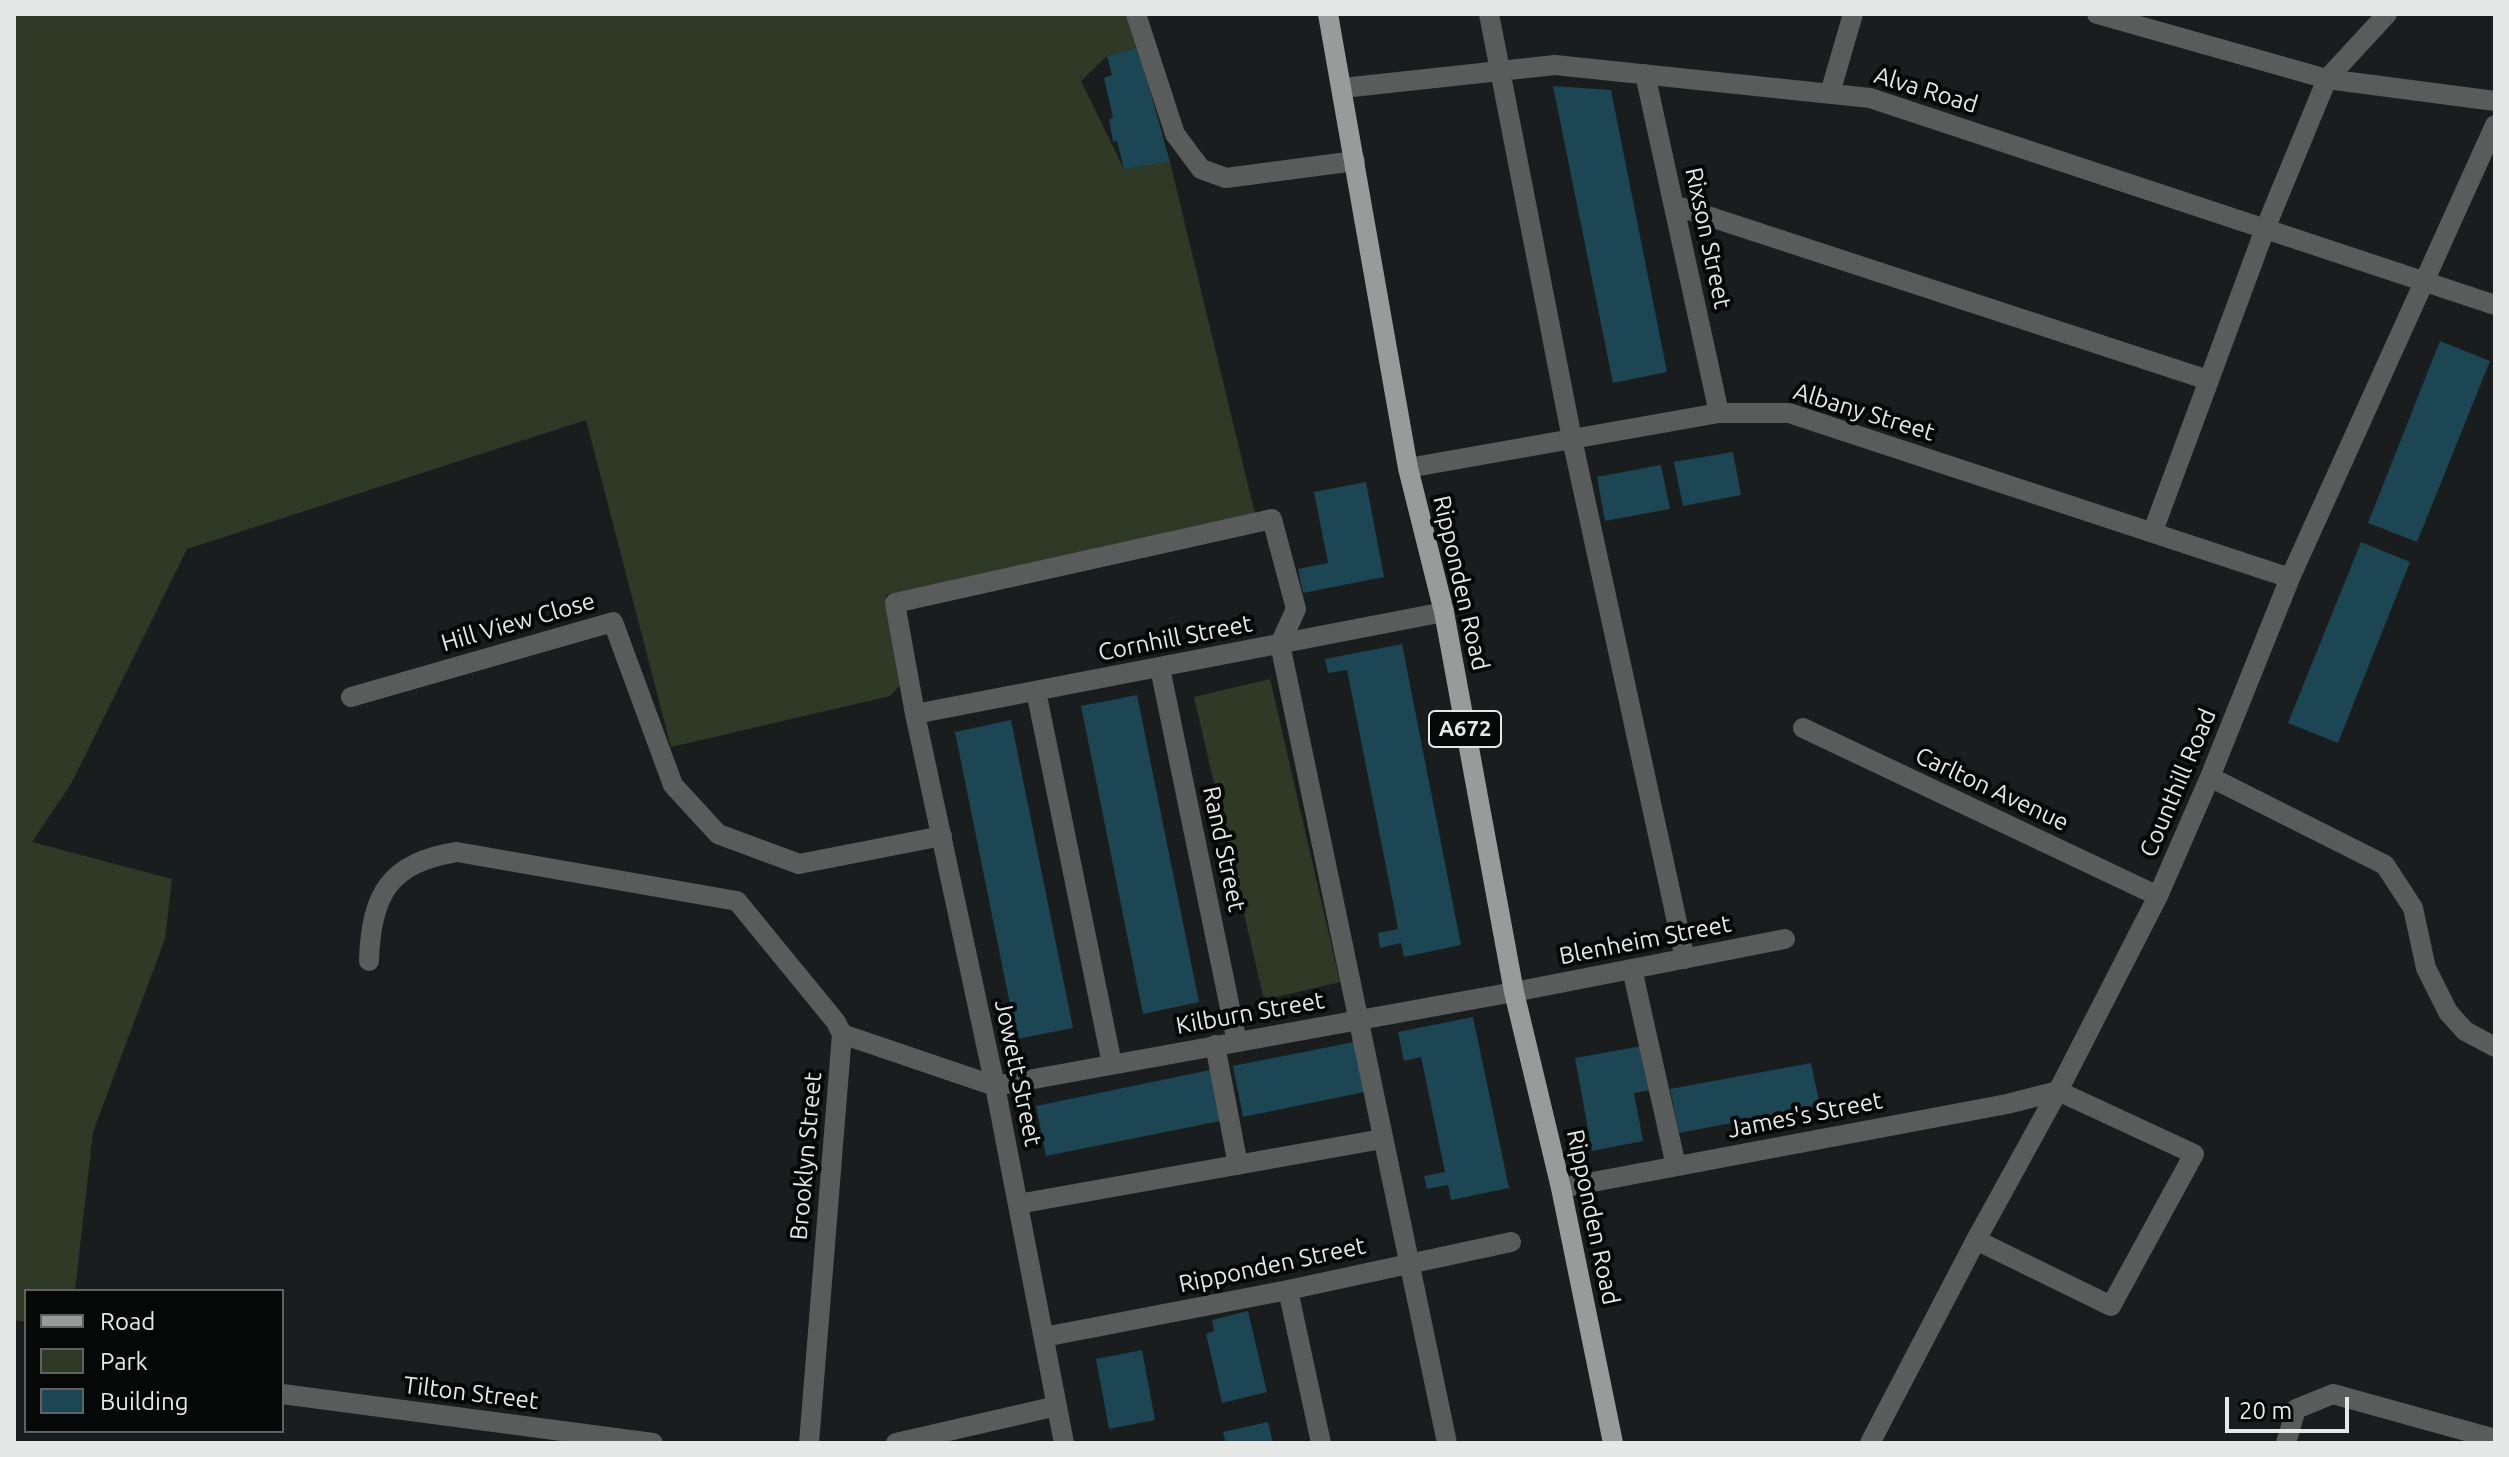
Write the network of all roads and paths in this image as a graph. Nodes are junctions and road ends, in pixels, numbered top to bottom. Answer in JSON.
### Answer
{"nodes":[{"id":1,"x":1136,"y":14,"type":"edge"},
{"id":2,"x":1328,"y":14,"type":"edge"},
{"id":3,"x":1489,"y":14,"type":"edge"},
{"id":4,"x":1853,"y":14,"type":"edge"},
{"id":5,"x":2097,"y":14,"type":"edge"},
{"id":6,"x":2387,"y":14,"type":"edge"},
{"id":7,"x":1502,"y":71,"type":"junction"},
{"id":8,"x":1645,"y":74,"type":"junction"},
{"id":9,"x":2327,"y":79,"type":"junction"},
{"id":10,"x":1343,"y":88,"type":"junction"},
{"id":11,"x":1830,"y":93,"type":"junction"},
{"id":12,"x":2495,"y":101,"type":"edge"},
{"id":13,"x":2495,"y":125,"type":"edge"},
{"id":14,"x":1355,"y":161,"type":"junction"},
{"id":15,"x":1674,"y":205,"type":"junction"},
{"id":16,"x":2265,"y":229,"type":"junction"},
{"id":17,"x":2425,"y":282,"type":"junction"},
{"id":18,"x":2495,"y":305,"type":"edge"},
{"id":19,"x":2208,"y":380,"type":"junction"},
{"id":20,"x":1719,"y":413,"type":"junction"},
{"id":21,"x":1572,"y":439,"type":"junction"},
{"id":22,"x":1408,"y":468,"type":"junction"},
{"id":23,"x":2153,"y":531,"type":"junction"},
{"id":24,"x":2290,"y":578,"type":"junction"},
{"id":25,"x":1444,"y":612,"type":"junction"},
{"id":26,"x":1280,"y":644,"type":"junction"},
{"id":27,"x":1160,"y":668,"type":"junction"},
{"id":28,"x":1036,"y":691,"type":"junction"},
{"id":29,"x":351,"y":697,"type":"dead end"},
{"id":30,"x":915,"y":714,"type":"junction"},
{"id":31,"x":1803,"y":728,"type":"dead end"},
{"id":32,"x":2210,"y":777,"type":"junction"},
{"id":33,"x":942,"y":836,"type":"junction"},
{"id":34,"x":2158,"y":896,"type":"junction"},
{"id":35,"x":1785,"y":939,"type":"dead end"},
{"id":36,"x":1685,"y":959,"type":"junction"},
{"id":37,"x":369,"y":961,"type":"dead end"},
{"id":38,"x":1632,"y":969,"type":"junction"},
{"id":39,"x":1514,"y":992,"type":"junction"},
{"id":40,"x":1357,"y":1020,"type":"junction"},
{"id":41,"x":842,"y":1034,"type":"junction"},
{"id":42,"x":1237,"y":1042,"type":"junction"},
{"id":43,"x":1215,"y":1045,"type":"junction"},
{"id":44,"x":2495,"y":1047,"type":"edge"},
{"id":45,"x":1112,"y":1064,"type":"junction"},
{"id":46,"x":995,"y":1086,"type":"junction"},
{"id":47,"x":2058,"y":1091,"type":"junction"},
{"id":48,"x":1382,"y":1139,"type":"junction"},
{"id":49,"x":1238,"y":1165,"type":"junction"},
{"id":50,"x":1676,"y":1166,"type":"junction"},
{"id":51,"x":1561,"y":1188,"type":"junction"},
{"id":52,"x":1018,"y":1204,"type":"junction"},
{"id":53,"x":1976,"y":1240,"type":"junction"},
{"id":54,"x":1511,"y":1242,"type":"dead end"},
{"id":55,"x":1408,"y":1264,"type":"junction"},
{"id":56,"x":1288,"y":1290,"type":"junction"},
{"id":57,"x":1044,"y":1337,"type":"junction"},
{"id":58,"x":284,"y":1394,"type":"edge"},
{"id":59,"x":1057,"y":1406,"type":"junction"},
{"id":60,"x":2495,"y":1439,"type":"edge"},
{"id":61,"x":653,"y":1443,"type":"edge"},
{"id":62,"x":809,"y":1443,"type":"edge"},
{"id":63,"x":896,"y":1443,"type":"edge"},
{"id":64,"x":1064,"y":1443,"type":"edge"},
{"id":65,"x":1321,"y":1443,"type":"edge"},
{"id":66,"x":1447,"y":1443,"type":"edge"},
{"id":67,"x":1613,"y":1443,"type":"edge"},
{"id":68,"x":1870,"y":1443,"type":"edge"},
{"id":69,"x":2286,"y":1443,"type":"edge"}],
"edges":[{"from":1,"to":14,"type":"street"},
{"from":2,"to":10,"type":"main road","name":"Ripponden Road","number":"A672"},
{"from":3,"to":7,"type":"street"},
{"from":4,"to":11,"type":"street"},
{"from":5,"to":9,"type":"street"},
{"from":6,"to":9,"type":"street"},
{"from":7,"to":8,"type":"street","name":"Alva Road"},
{"from":7,"to":10,"type":"street","name":"Alva Road"},
{"from":7,"to":21,"type":"street"},
{"from":8,"to":11,"type":"street","name":"Alva Road"},
{"from":8,"to":15,"type":"street","name":"Rixson Street"},
{"from":9,"to":12,"type":"street"},
{"from":9,"to":16,"type":"street"},
{"from":10,"to":14,"type":"main road","name":"Ripponden Road","number":"A672"},
{"from":11,"to":16,"type":"street","name":"Alva Road"},
{"from":13,"to":17,"type":"street","name":"Counthill Road"},
{"from":14,"to":22,"type":"main road","name":"Ripponden Road","number":"A672"},
{"from":15,"to":19,"type":"street"},
{"from":15,"to":20,"type":"street","name":"Rixson Street"},
{"from":16,"to":17,"type":"street","name":"Alva Road"},
{"from":16,"to":19,"type":"street"},
{"from":17,"to":18,"type":"street","name":"Alva Road"},
{"from":17,"to":24,"type":"street","name":"Counthill Road"},
{"from":19,"to":23,"type":"street"},
{"from":20,"to":21,"type":"street","name":"Albany Street"},
{"from":20,"to":23,"type":"street","name":"Albany Street"},
{"from":21,"to":22,"type":"street","name":"Albany Street"},
{"from":21,"to":36,"type":"street"},
{"from":22,"to":25,"type":"main road","name":"Ripponden Road","number":"A672"},
{"from":23,"to":24,"type":"street","name":"Albany Street"},
{"from":24,"to":32,"type":"street","name":"Counthill Road"},
{"from":25,"to":26,"type":"street","name":"Cornhill Street"},
{"from":25,"to":39,"type":"main road","name":"Ripponden Road","number":"A672"},
{"from":26,"to":27,"type":"street","name":"Cornhill Street"},
{"from":26,"to":30,"type":"street","name":"Jowett Street"},
{"from":26,"to":40,"type":"street"},
{"from":27,"to":28,"type":"street","name":"Cornhill Street"},
{"from":27,"to":42,"type":"street","name":"Rand Street"},
{"from":28,"to":30,"type":"street","name":"Cornhill Street"},
{"from":28,"to":45,"type":"street"},
{"from":29,"to":33,"type":"street","name":"Hill View Close"},
{"from":30,"to":33,"type":"street","name":"Jowett Street"},
{"from":31,"to":34,"type":"street","name":"Carlton Avenue"},
{"from":32,"to":34,"type":"street","name":"Counthill Road"},
{"from":32,"to":44,"type":"street"},
{"from":33,"to":46,"type":"street","name":"Jowett Street"},
{"from":34,"to":47,"type":"street","name":"Counthill Road"},
{"from":35,"to":36,"type":"street","name":"Blenheim Street"},
{"from":36,"to":38,"type":"street","name":"Blenheim Street"},
{"from":37,"to":41,"type":"street"},
{"from":38,"to":39,"type":"street","name":"Blenheim Street"},
{"from":38,"to":50,"type":"street"},
{"from":39,"to":40,"type":"street","name":"Kilburn Street"},
{"from":39,"to":51,"type":"main road","name":"Ripponden Road","number":"A672"},
{"from":40,"to":42,"type":"street","name":"Kilburn Street"},
{"from":40,"to":48,"type":"street"},
{"from":41,"to":46,"type":"street"},
{"from":41,"to":62,"type":"street","name":"Brooklyn Street"},
{"from":42,"to":43,"type":"street","name":"Kilburn Street"},
{"from":43,"to":45,"type":"street","name":"Kilburn Street"},
{"from":43,"to":49,"type":"street"},
{"from":45,"to":46,"type":"street","name":"Kilburn Street"},
{"from":46,"to":52,"type":"street","name":"Jowett Street"},
{"from":47,"to":50,"type":"street","name":"James's Street"},
{"from":47,"to":53,"type":"street","name":"Counthill Road"},
{"from":47,"to":53,"type":"street"},
{"from":48,"to":49,"type":"street"},
{"from":48,"to":55,"type":"street"},
{"from":49,"to":52,"type":"street"},
{"from":50,"to":51,"type":"street","name":"James's Street"},
{"from":51,"to":67,"type":"main road","name":"Ripponden Road","number":"A672"},
{"from":52,"to":57,"type":"street","name":"Jowett Street"},
{"from":53,"to":68,"type":"street","name":"Counthill Road"},
{"from":54,"to":55,"type":"street","name":"Ripponden Street"},
{"from":55,"to":56,"type":"street","name":"Ripponden Street"},
{"from":55,"to":66,"type":"street"},
{"from":56,"to":57,"type":"street","name":"Ripponden Street"},
{"from":56,"to":65,"type":"street"},
{"from":57,"to":59,"type":"street","name":"Jowett Street"},
{"from":58,"to":61,"type":"street","name":"Tilton Street"},
{"from":59,"to":63,"type":"street"},
{"from":59,"to":64,"type":"street","name":"Jowett Street"},
{"from":60,"to":69,"type":"street"}]}
